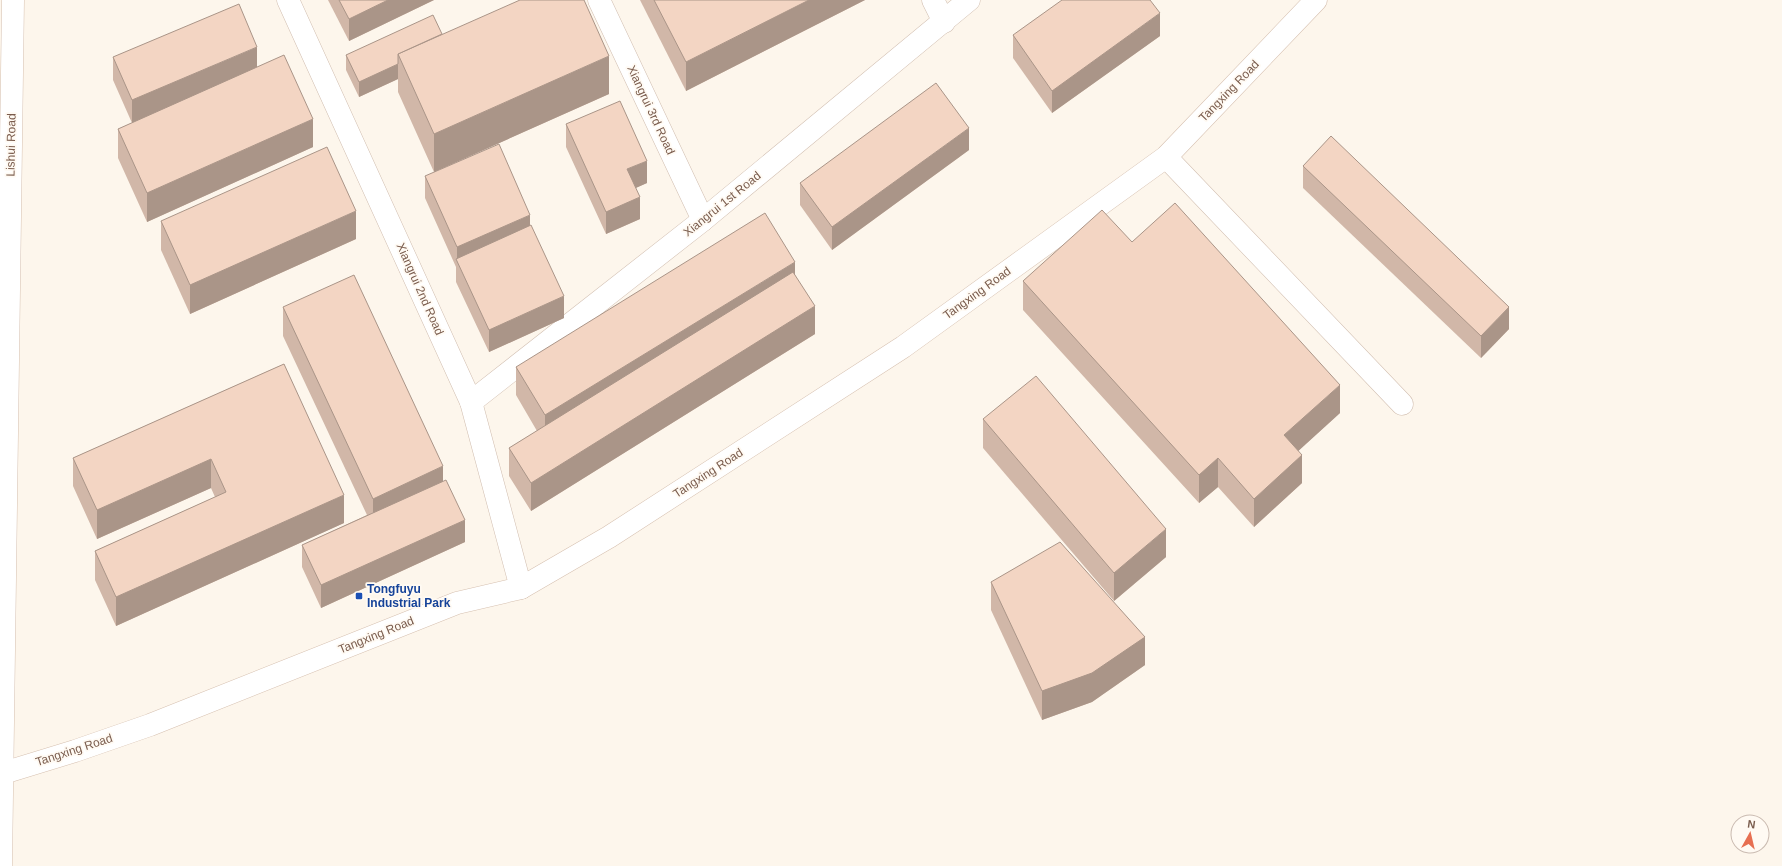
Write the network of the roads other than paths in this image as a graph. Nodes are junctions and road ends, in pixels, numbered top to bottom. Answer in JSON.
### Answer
{"nodes":[{"id":1,"x":13,"y":0,"type":"edge"},
{"id":2,"x":288,"y":0,"type":"edge"},
{"id":3,"x":599,"y":0,"type":"edge"},
{"id":4,"x":933,"y":0,"type":"edge"},
{"id":5,"x":970,"y":0,"type":"edge"},
{"id":6,"x":1316,"y":0,"type":"edge"},
{"id":7,"x":944,"y":22,"type":"junction"},
{"id":8,"x":1166,"y":156,"type":"junction"},
{"id":9,"x":703,"y":220,"type":"junction"},
{"id":10,"x":471,"y":402,"type":"junction"},
{"id":11,"x":1402,"y":404,"type":"dead end"},
{"id":12,"x":521,"y":588,"type":"junction"},
{"id":13,"x":1,"y":773,"type":"edge"},
{"id":14,"x":1,"y":866,"type":"edge"}],
"edges":[{"from":1,"to":13,"type":"street","name":"Lishui Road"},
{"from":2,"to":10,"type":"street","name":"Xiangrui 2nd Road"},
{"from":3,"to":9,"type":"street","name":"Xiangrui 3rd Road"},
{"from":4,"to":7,"type":"street"},
{"from":5,"to":7,"type":"street","name":"Xiangrui 1st Road"},
{"from":6,"to":8,"type":"street","name":"Tangxing Road"},
{"from":7,"to":9,"type":"street","name":"Xiangrui 1st Road"},
{"from":8,"to":11,"type":"street"},
{"from":8,"to":12,"type":"street","name":"Tangxing Road"},
{"from":9,"to":10,"type":"street","name":"Xiangrui 1st Road"},
{"from":10,"to":12,"type":"street","name":"Xiangrui 2nd Road"},
{"from":12,"to":13,"type":"street","name":"Tangxing Road"},
{"from":13,"to":14,"type":"street","name":"Lishui Road"}]}
